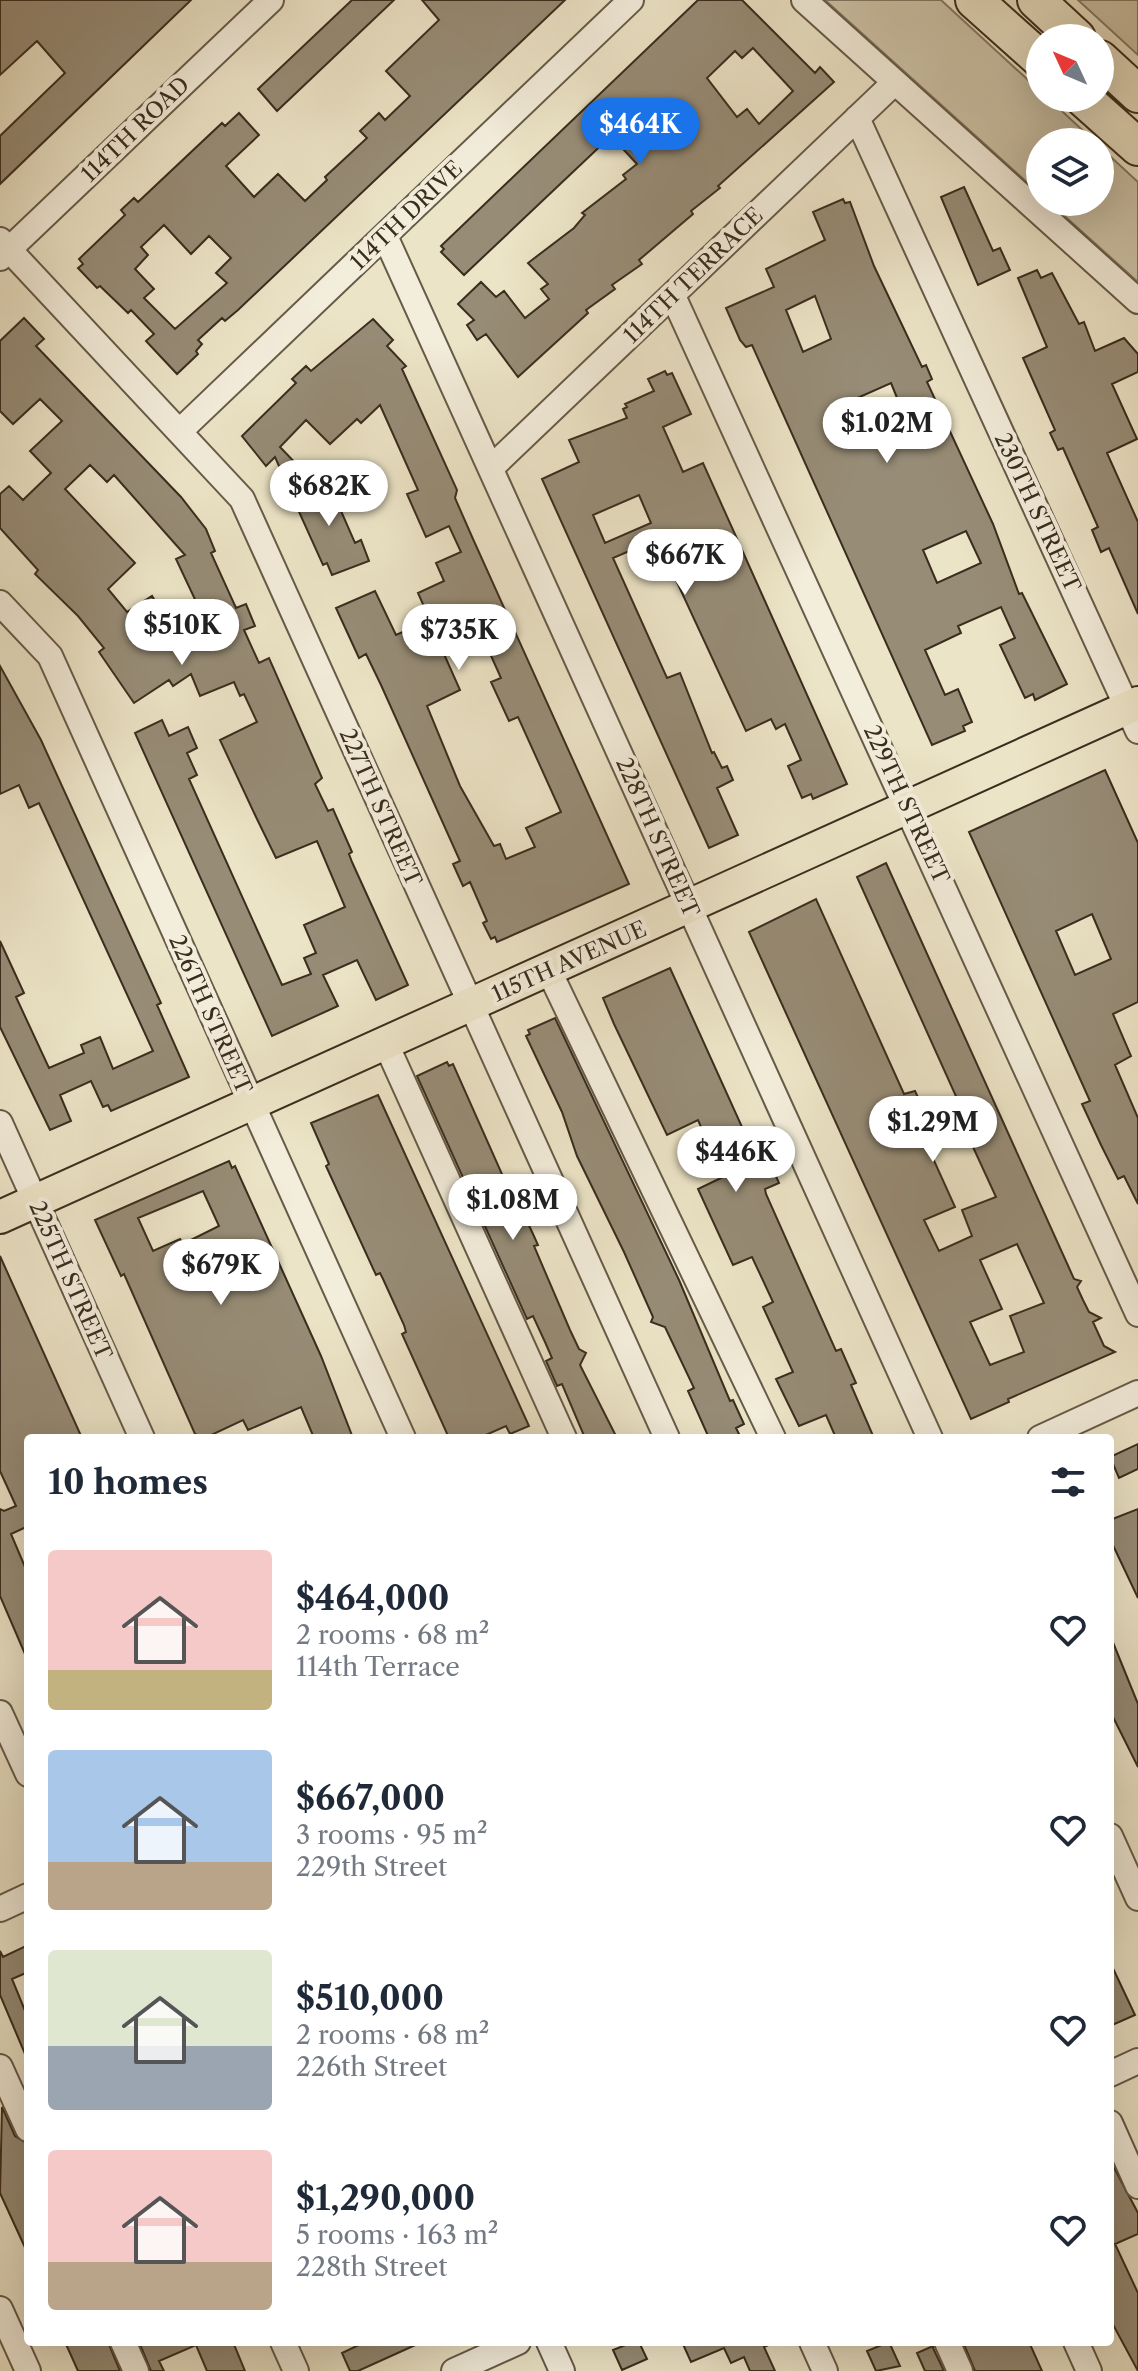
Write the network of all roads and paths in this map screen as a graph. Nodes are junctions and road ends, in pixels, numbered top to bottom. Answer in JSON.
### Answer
{"nodes":[{"id":1,"x":271,"y":0,"type":"edge"},
{"id":2,"x":631,"y":0,"type":"edge"},
{"id":3,"x":804,"y":0,"type":"edge"},
{"id":4,"x":974,"y":0,"type":"edge"},
{"id":5,"x":1036,"y":0,"type":"edge"},
{"id":6,"x":1062,"y":24,"type":"edge"},
{"id":7,"x":1026,"y":46,"type":"edge"},
{"id":8,"x":1114,"y":72,"type":"edge"},
{"id":9,"x":895,"y":82,"type":"junction"},
{"id":10,"x":1138,"y":94,"type":"edge"},
{"id":11,"x":1099,"y":112,"type":"edge"},
{"id":12,"x":857,"y":118,"type":"junction"},
{"id":13,"x":1138,"y":147,"type":"edge"},
{"id":14,"x":385,"y":236,"type":"junction"},
{"id":15,"x":3,"y":249,"type":"edge"},
{"id":16,"x":673,"y":296,"type":"junction"},
{"id":17,"x":1138,"y":301,"type":"edge"},
{"id":18,"x":181,"y":430,"type":"junction"},
{"id":19,"x":491,"y":468,"type":"junction"},
{"id":20,"x":0,"y":603,"type":"edge"},
{"id":21,"x":1134,"y":714,"type":"edge"},
{"id":22,"x":908,"y":807,"type":"junction"},
{"id":23,"x":690,"y":907,"type":"junction"},
{"id":24,"x":549,"y":971,"type":"junction"},
{"id":25,"x":471,"y":1006,"type":"junction"},
{"id":26,"x":386,"y":1044,"type":"junction"},
{"id":27,"x":252,"y":1104,"type":"junction"},
{"id":28,"x":0,"y":1123,"type":"edge"},
{"id":29,"x":35,"y":1201,"type":"junction"},
{"id":30,"x":0,"y":1217,"type":"edge"},
{"id":31,"x":1138,"y":1314,"type":"edge"},
{"id":32,"x":1138,"y":1393,"type":"edge"},
{"id":33,"x":140,"y":1434,"type":"edge"},
{"id":34,"x":401,"y":1434,"type":"edge"},
{"id":35,"x":562,"y":1434,"type":"edge"},
{"id":36,"x":665,"y":1434,"type":"edge"},
{"id":37,"x":771,"y":1434,"type":"edge"},
{"id":38,"x":928,"y":1434,"type":"edge"},
{"id":39,"x":1049,"y":1434,"type":"edge"},
{"id":40,"x":0,"y":1713,"type":"edge"},
{"id":41,"x":24,"y":1765,"type":"edge"},
{"id":42,"x":1114,"y":1845,"type":"edge"},
{"id":43,"x":24,"y":1898,"type":"edge"},
{"id":44,"x":1138,"y":1898,"type":"edge"},
{"id":45,"x":0,"y":1909,"type":"edge"},
{"id":46,"x":1138,"y":2061,"type":"edge"},
{"id":47,"x":0,"y":2067,"type":"edge"},
{"id":48,"x":1114,"y":2072,"type":"edge"},
{"id":49,"x":24,"y":2120,"type":"edge"},
{"id":50,"x":1114,"y":2132,"type":"edge"},
{"id":51,"x":1138,"y":2186,"type":"edge"},
{"id":52,"x":0,"y":2309,"type":"edge"},
{"id":53,"x":125,"y":2346,"type":"edge"},
{"id":54,"x":285,"y":2346,"type":"edge"},
{"id":55,"x":509,"y":2346,"type":"edge"},
{"id":56,"x":551,"y":2346,"type":"edge"},
{"id":57,"x":814,"y":2346,"type":"edge"},
{"id":58,"x":949,"y":2346,"type":"edge"},
{"id":59,"x":1078,"y":2346,"type":"edge"},
{"id":60,"x":28,"y":2371,"type":"edge"},
{"id":61,"x":136,"y":2371,"type":"edge"},
{"id":62,"x":296,"y":2371,"type":"edge"},
{"id":63,"x":454,"y":2371,"type":"edge"},
{"id":64,"x":562,"y":2371,"type":"edge"},
{"id":65,"x":825,"y":2371,"type":"edge"},
{"id":66,"x":960,"y":2371,"type":"edge"},
{"id":67,"x":1089,"y":2371,"type":"edge"}],
"edges":[{"from":1,"to":15,"type":"street","name":"114TH ROAD"},
{"from":2,"to":14,"type":"street","name":"114TH DRIVE"},
{"from":3,"to":9,"type":"street"},
{"from":4,"to":7,"type":"highway"},
{"from":5,"to":6,"type":"highway"},
{"from":8,"to":10,"type":"highway"},
{"from":9,"to":12,"type":"street","name":"114TH TERRACE"},
{"from":9,"to":17,"type":"street"},
{"from":11,"to":13,"type":"highway"},
{"from":12,"to":16,"type":"street","name":"114TH TERRACE"},
{"from":12,"to":21,"type":"street","name":"230TH STREET"},
{"from":14,"to":18,"type":"street","name":"114TH DRIVE"},
{"from":14,"to":19,"type":"street","name":"228TH STREET"},
{"from":15,"to":18,"type":"street","name":"227TH STREET"},
{"from":16,"to":19,"type":"street","name":"114TH TERRACE"},
{"from":16,"to":22,"type":"street","name":"229TH STREET"},
{"from":18,"to":25,"type":"street","name":"227TH STREET"},
{"from":19,"to":23,"type":"street","name":"228TH STREET"},
{"from":20,"to":27,"type":"street","name":"226TH STREET"},
{"from":21,"to":22,"type":"main road","name":"115TH AVENUE"},
{"from":22,"to":23,"type":"main road","name":"115TH AVENUE"},
{"from":22,"to":31,"type":"street","name":"229TH STREET"},
{"from":23,"to":24,"type":"main road","name":"115TH AVENUE"},
{"from":23,"to":38,"type":"street","name":"228TH STREET"},
{"from":24,"to":25,"type":"main road","name":"115TH AVENUE"},
{"from":24,"to":37,"type":"street"},
{"from":25,"to":26,"type":"main road","name":"115TH AVENUE"},
{"from":25,"to":36,"type":"street","name":"227TH STREET"},
{"from":26,"to":27,"type":"main road","name":"115TH AVENUE"},
{"from":26,"to":35,"type":"street"},
{"from":27,"to":29,"type":"main road","name":"115TH AVENUE"},
{"from":27,"to":34,"type":"street","name":"226TH STREET"},
{"from":28,"to":29,"type":"street","name":"225TH STREET"},
{"from":29,"to":30,"type":"main road","name":"115TH AVENUE"},
{"from":29,"to":33,"type":"street","name":"225TH STREET"},
{"from":32,"to":39,"type":"street"},
{"from":40,"to":41,"type":"street"},
{"from":42,"to":44,"type":"street"},
{"from":43,"to":45,"type":"street"},
{"from":46,"to":48,"type":"street"},
{"from":47,"to":49,"type":"street"},
{"from":50,"to":51,"type":"street"},
{"from":52,"to":60,"type":"street"},
{"from":53,"to":61,"type":"street"},
{"from":54,"to":62,"type":"street"},
{"from":55,"to":63,"type":"street"},
{"from":56,"to":64,"type":"street"},
{"from":57,"to":65,"type":"street"},
{"from":58,"to":66,"type":"street"},
{"from":59,"to":67,"type":"street"}]}
